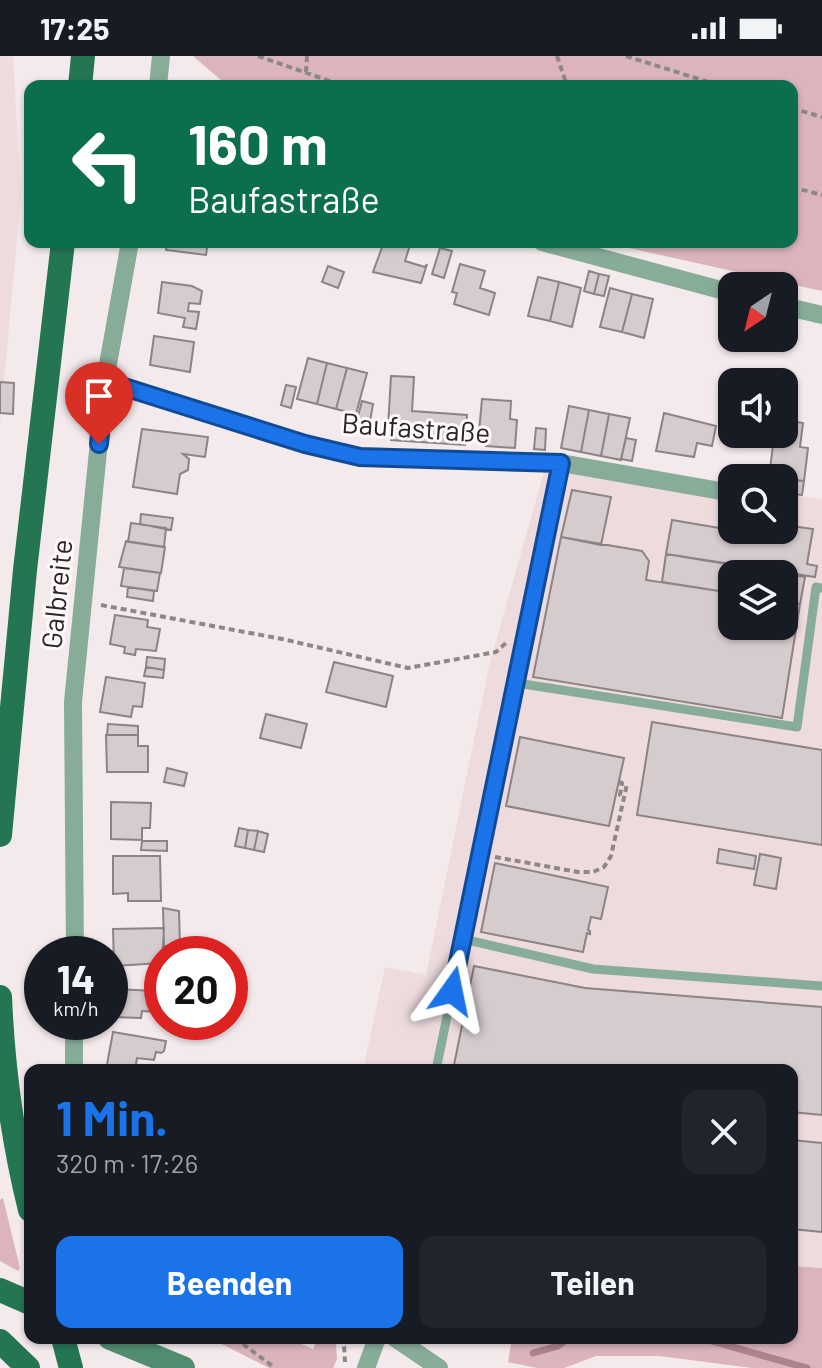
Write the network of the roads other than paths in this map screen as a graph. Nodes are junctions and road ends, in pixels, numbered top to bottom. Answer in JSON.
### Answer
{"nodes":[{"id":1,"x":83,"y":56,"type":"edge"},
{"id":2,"x":161,"y":56,"type":"edge"},
{"id":3,"x":81,"y":80,"type":"edge"},
{"id":4,"x":159,"y":80,"type":"edge"},
{"id":5,"x":62,"y":248,"type":"edge"},
{"id":6,"x":129,"y":248,"type":"edge"},
{"id":7,"x":564,"y":248,"type":"edge"},
{"id":8,"x":718,"y":289,"type":"edge"},
{"id":9,"x":798,"y":309,"type":"edge"},
{"id":10,"x":822,"y":315,"type":"edge"},
{"id":11,"x":105,"y":381,"type":"junction"},
{"id":12,"x":561,"y":463,"type":"junction"},
{"id":13,"x":718,"y":491,"type":"edge"},
{"id":14,"x":822,"y":588,"type":"edge"},
{"id":15,"x":517,"y":683,"type":"junction"},
{"id":16,"x":0,"y":835,"type":"edge"},
{"id":17,"x":75,"y":936,"type":"edge"},
{"id":18,"x":463,"y":939,"type":"junction"},
{"id":19,"x":822,"y":986,"type":"edge"},
{"id":20,"x":0,"y":997,"type":"edge"},
{"id":21,"x":74,"y":1040,"type":"edge"},
{"id":22,"x":74,"y":1064,"type":"edge"},
{"id":23,"x":437,"y":1064,"type":"edge"},
{"id":24,"x":18,"y":1161,"type":"junction"},
{"id":25,"x":24,"y":1174,"type":"edge"},
{"id":26,"x":0,"y":1182,"type":"edge"},
{"id":27,"x":24,"y":1186,"type":"edge"},
{"id":28,"x":0,"y":1290,"type":"edge"},
{"id":29,"x":24,"y":1300,"type":"edge"},
{"id":30,"x":0,"y":1341,"type":"edge"},
{"id":31,"x":65,"y":1344,"type":"edge"},
{"id":32,"x":124,"y":1344,"type":"edge"},
{"id":33,"x":147,"y":1344,"type":"edge"},
{"id":34,"x":375,"y":1344,"type":"edge"},
{"id":35,"x":404,"y":1344,"type":"edge"},
{"id":36,"x":176,"y":1367,"type":"edge"},
{"id":37,"x":28,"y":1368,"type":"edge"},
{"id":38,"x":71,"y":1368,"type":"edge"},
{"id":39,"x":366,"y":1368,"type":"edge"},
{"id":40,"x":439,"y":1368,"type":"edge"}],
"edges":[{"from":1,"to":3,"type":"main road"},
{"from":2,"to":4,"type":"street"},
{"from":5,"to":16,"type":"main road"},
{"from":6,"to":11,"type":"street","name":"Galbreite"},
{"from":7,"to":8,"type":"street"},
{"from":9,"to":10,"type":"street"},
{"from":11,"to":12,"type":"street","name":"Baufastraße"},
{"from":11,"to":17,"type":"street","name":"Galbreite"},
{"from":12,"to":13,"type":"street","name":"Baufastraße"},
{"from":12,"to":15,"type":"lane"},
{"from":14,"to":15,"type":"lane"},
{"from":15,"to":18,"type":"lane"},
{"from":18,"to":19,"type":"lane"},
{"from":18,"to":23,"type":"lane"},
{"from":20,"to":24,"type":"main road"},
{"from":21,"to":22,"type":"street"},
{"from":24,"to":25,"type":"main road"},
{"from":24,"to":26,"type":"main road"},
{"from":24,"to":27,"type":"main road"},
{"from":28,"to":29,"type":"main road"},
{"from":30,"to":37,"type":"main road"},
{"from":31,"to":38,"type":"main road"},
{"from":32,"to":36,"type":"main road"},
{"from":33,"to":36,"type":"main road"},
{"from":34,"to":39,"type":"street"},
{"from":35,"to":40,"type":"street"}]}
